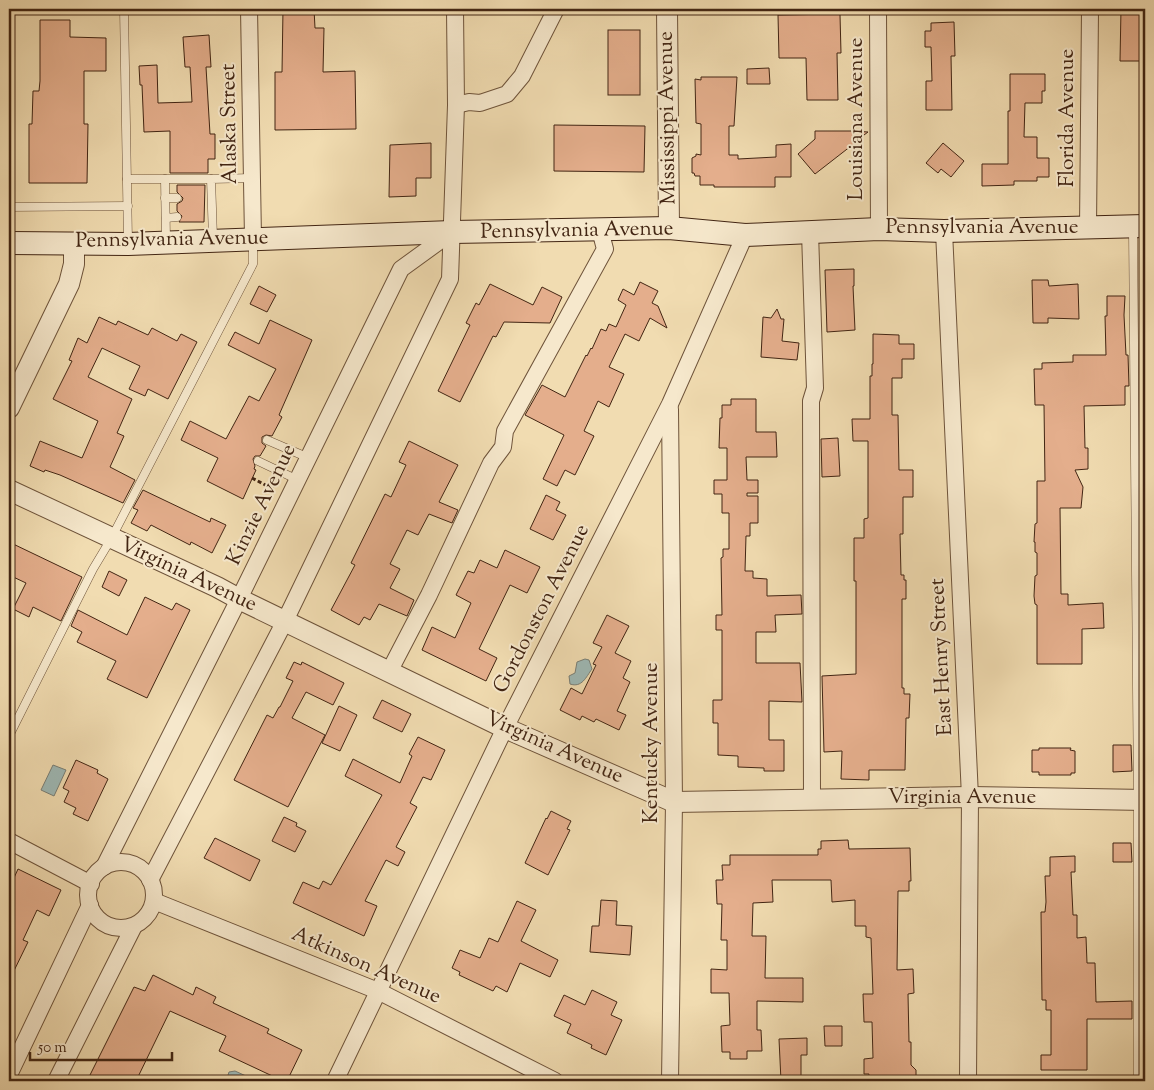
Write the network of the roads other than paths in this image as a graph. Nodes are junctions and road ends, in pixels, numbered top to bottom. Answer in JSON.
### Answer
{"nodes":[{"id":1,"x":124,"y":9,"type":"edge"},
{"id":2,"x":249,"y":9,"type":"edge"},
{"id":3,"x":455,"y":9,"type":"edge"},
{"id":4,"x":556,"y":9,"type":"edge"},
{"id":5,"x":667,"y":9,"type":"edge"},
{"id":6,"x":878,"y":9,"type":"edge"},
{"id":7,"x":1090,"y":9,"type":"edge"},
{"id":8,"x":456,"y":105,"type":"junction"},
{"id":9,"x":252,"y":178,"type":"junction"},
{"id":10,"x":127,"y":179,"type":"junction"},
{"id":11,"x":165,"y":179,"type":"junction"},
{"id":12,"x":211,"y":179,"type":"junction"},
{"id":13,"x":165,"y":198,"type":"junction"},
{"id":14,"x":177,"y":198,"type":"dead end"},
{"id":15,"x":9,"y":206,"type":"edge"},
{"id":16,"x":128,"y":206,"type":"junction"},
{"id":17,"x":177,"y":217,"type":"dead end"},
{"id":18,"x":166,"y":218,"type":"junction"},
{"id":19,"x":1139,"y":226,"type":"edge"},
{"id":20,"x":669,"y":228,"type":"junction"},
{"id":21,"x":1088,"y":228,"type":"junction"},
{"id":22,"x":879,"y":229,"type":"junction"},
{"id":23,"x":600,"y":230,"type":"junction"},
{"id":24,"x":944,"y":231,"type":"junction"},
{"id":25,"x":452,"y":232,"type":"junction"},
{"id":26,"x":810,"y":232,"type":"junction"},
{"id":27,"x":745,"y":235,"type":"junction"},
{"id":28,"x":254,"y":238,"type":"junction"},
{"id":29,"x":213,"y":240,"type":"junction"},
{"id":30,"x":166,"y":242,"type":"junction"},
{"id":31,"x":74,"y":243,"type":"junction"},
{"id":32,"x":9,"y":244,"type":"edge"},
{"id":33,"x":128,"y":244,"type":"junction"},
{"id":34,"x":670,"y":404,"type":"junction"},
{"id":35,"x":9,"y":408,"type":"edge"},
{"id":36,"x":267,"y":440,"type":"dead end"},
{"id":37,"x":309,"y":458,"type":"junction"},
{"id":38,"x":258,"y":461,"type":"dead end"},
{"id":39,"x":298,"y":480,"type":"junction"},
{"id":40,"x":9,"y":490,"type":"edge"},
{"id":41,"x":112,"y":538,"type":"junction"},
{"id":42,"x":240,"y":599,"type":"junction"},
{"id":43,"x":285,"y":621,"type":"junction"},
{"id":44,"x":388,"y":672,"type":"junction"},
{"id":45,"x":505,"y":728,"type":"junction"},
{"id":46,"x":9,"y":736,"type":"edge"},
{"id":47,"x":970,"y":797,"type":"junction"},
{"id":48,"x":812,"y":799,"type":"junction"},
{"id":49,"x":1142,"y":800,"type":"edge"},
{"id":50,"x":674,"y":802,"type":"junction"},
{"id":51,"x":9,"y":841,"type":"edge"},
{"id":52,"x":104,"y":867,"type":"junction"},
{"id":53,"x":150,"y":880,"type":"junction"},
{"id":54,"x":91,"y":884,"type":"junction"},
{"id":55,"x":154,"y":901,"type":"junction"},
{"id":56,"x":90,"y":905,"type":"junction"},
{"id":57,"x":134,"y":926,"type":"junction"},
{"id":58,"x":378,"y":991,"type":"junction"},
{"id":59,"x":9,"y":1075,"type":"edge"},
{"id":60,"x":56,"y":1081,"type":"edge"},
{"id":61,"x":335,"y":1081,"type":"edge"},
{"id":62,"x":555,"y":1081,"type":"edge"},
{"id":63,"x":670,"y":1081,"type":"edge"},
{"id":64,"x":968,"y":1081,"type":"edge"},
{"id":65,"x":1138,"y":1081,"type":"edge"}],
"edges":[{"from":1,"to":10,"type":"lane"},
{"from":2,"to":9,"type":"street","name":"Alaska Street"},
{"from":3,"to":8,"type":"street"},
{"from":4,"to":8,"type":"street"},
{"from":5,"to":20,"type":"street","name":"Mississippi Avenue"},
{"from":6,"to":22,"type":"street","name":"Louisiana Avenue"},
{"from":7,"to":21,"type":"street","name":"Florida Avenue"},
{"from":8,"to":25,"type":"street"},
{"from":9,"to":12,"type":"lane"},
{"from":9,"to":28,"type":"street","name":"Alaska Street"},
{"from":10,"to":11,"type":"lane"},
{"from":10,"to":16,"type":"lane"},
{"from":11,"to":12,"type":"lane"},
{"from":11,"to":13,"type":"lane"},
{"from":12,"to":29,"type":"lane"},
{"from":13,"to":14,"type":"lane"},
{"from":13,"to":18,"type":"lane"},
{"from":15,"to":16,"type":"lane"},
{"from":16,"to":33,"type":"lane"},
{"from":17,"to":18,"type":"lane"},
{"from":18,"to":30,"type":"lane"},
{"from":19,"to":21,"type":"main road","name":"Pennsylvania Avenue"},
{"from":19,"to":49,"type":"lane"},
{"from":20,"to":23,"type":"main road","name":"Pennsylvania Avenue"},
{"from":20,"to":27,"type":"main road","name":"Pennsylvania Avenue"},
{"from":21,"to":24,"type":"main road","name":"Pennsylvania Avenue"},
{"from":22,"to":24,"type":"main road","name":"Pennsylvania Avenue"},
{"from":22,"to":26,"type":"main road","name":"Pennsylvania Avenue"},
{"from":23,"to":25,"type":"main road","name":"Pennsylvania Avenue"},
{"from":23,"to":44,"type":"street"},
{"from":24,"to":47,"type":"street","name":"East Henry Street"},
{"from":25,"to":28,"type":"main road","name":"Pennsylvania Avenue"},
{"from":25,"to":37,"type":"street","name":"Kinzie Avenue"},
{"from":25,"to":43,"type":"street"},
{"from":26,"to":27,"type":"main road","name":"Pennsylvania Avenue"},
{"from":26,"to":48,"type":"street"},
{"from":27,"to":34,"type":"street","name":"Gordonston Avenue"},
{"from":28,"to":29,"type":"main road","name":"Pennsylvania Avenue"},
{"from":28,"to":41,"type":"lane"},
{"from":29,"to":30,"type":"main road","name":"Pennsylvania Avenue"},
{"from":30,"to":33,"type":"main road","name":"Pennsylvania Avenue"},
{"from":31,"to":32,"type":"main road","name":"Pennsylvania Avenue"},
{"from":31,"to":33,"type":"main road","name":"Pennsylvania Avenue"},
{"from":31,"to":35,"type":"street"},
{"from":34,"to":45,"type":"street","name":"Gordonston Avenue"},
{"from":34,"to":50,"type":"street","name":"Kentucky Avenue"},
{"from":36,"to":37,"type":"lane"},
{"from":37,"to":39,"type":"street","name":"Kinzie Avenue"},
{"from":38,"to":39,"type":"lane"},
{"from":39,"to":42,"type":"street","name":"Kinzie Avenue"},
{"from":40,"to":41,"type":"street","name":"Virginia Avenue"},
{"from":41,"to":42,"type":"street","name":"Virginia Avenue"},
{"from":41,"to":46,"type":"lane"},
{"from":42,"to":43,"type":"street","name":"Virginia Avenue"},
{"from":42,"to":52,"type":"street","name":"Kinzie Avenue"},
{"from":43,"to":44,"type":"street","name":"Virginia Avenue"},
{"from":43,"to":53,"type":"street"},
{"from":44,"to":45,"type":"street","name":"Virginia Avenue"},
{"from":45,"to":50,"type":"street","name":"Virginia Avenue"},
{"from":45,"to":58,"type":"street","name":"Gordonston Avenue"},
{"from":47,"to":48,"type":"street","name":"Virginia Avenue"},
{"from":47,"to":49,"type":"street","name":"Virginia Avenue"},
{"from":47,"to":64,"type":"street","name":"East Henry Street"},
{"from":48,"to":50,"type":"street","name":"Virginia Avenue"},
{"from":49,"to":65,"type":"lane"},
{"from":50,"to":63,"type":"street","name":"Kentucky Avenue"},
{"from":51,"to":54,"type":"street"},
{"from":52,"to":53,"type":"street"},
{"from":52,"to":54,"type":"street"},
{"from":53,"to":55,"type":"street"},
{"from":54,"to":56,"type":"street"},
{"from":55,"to":57,"type":"street"},
{"from":55,"to":58,"type":"street","name":"Atkinson Avenue"},
{"from":56,"to":57,"type":"street"},
{"from":56,"to":59,"type":"street"},
{"from":57,"to":60,"type":"street"},
{"from":58,"to":61,"type":"street","name":"Gordonston Avenue"},
{"from":58,"to":62,"type":"street","name":"Atkinson Avenue"}]}
